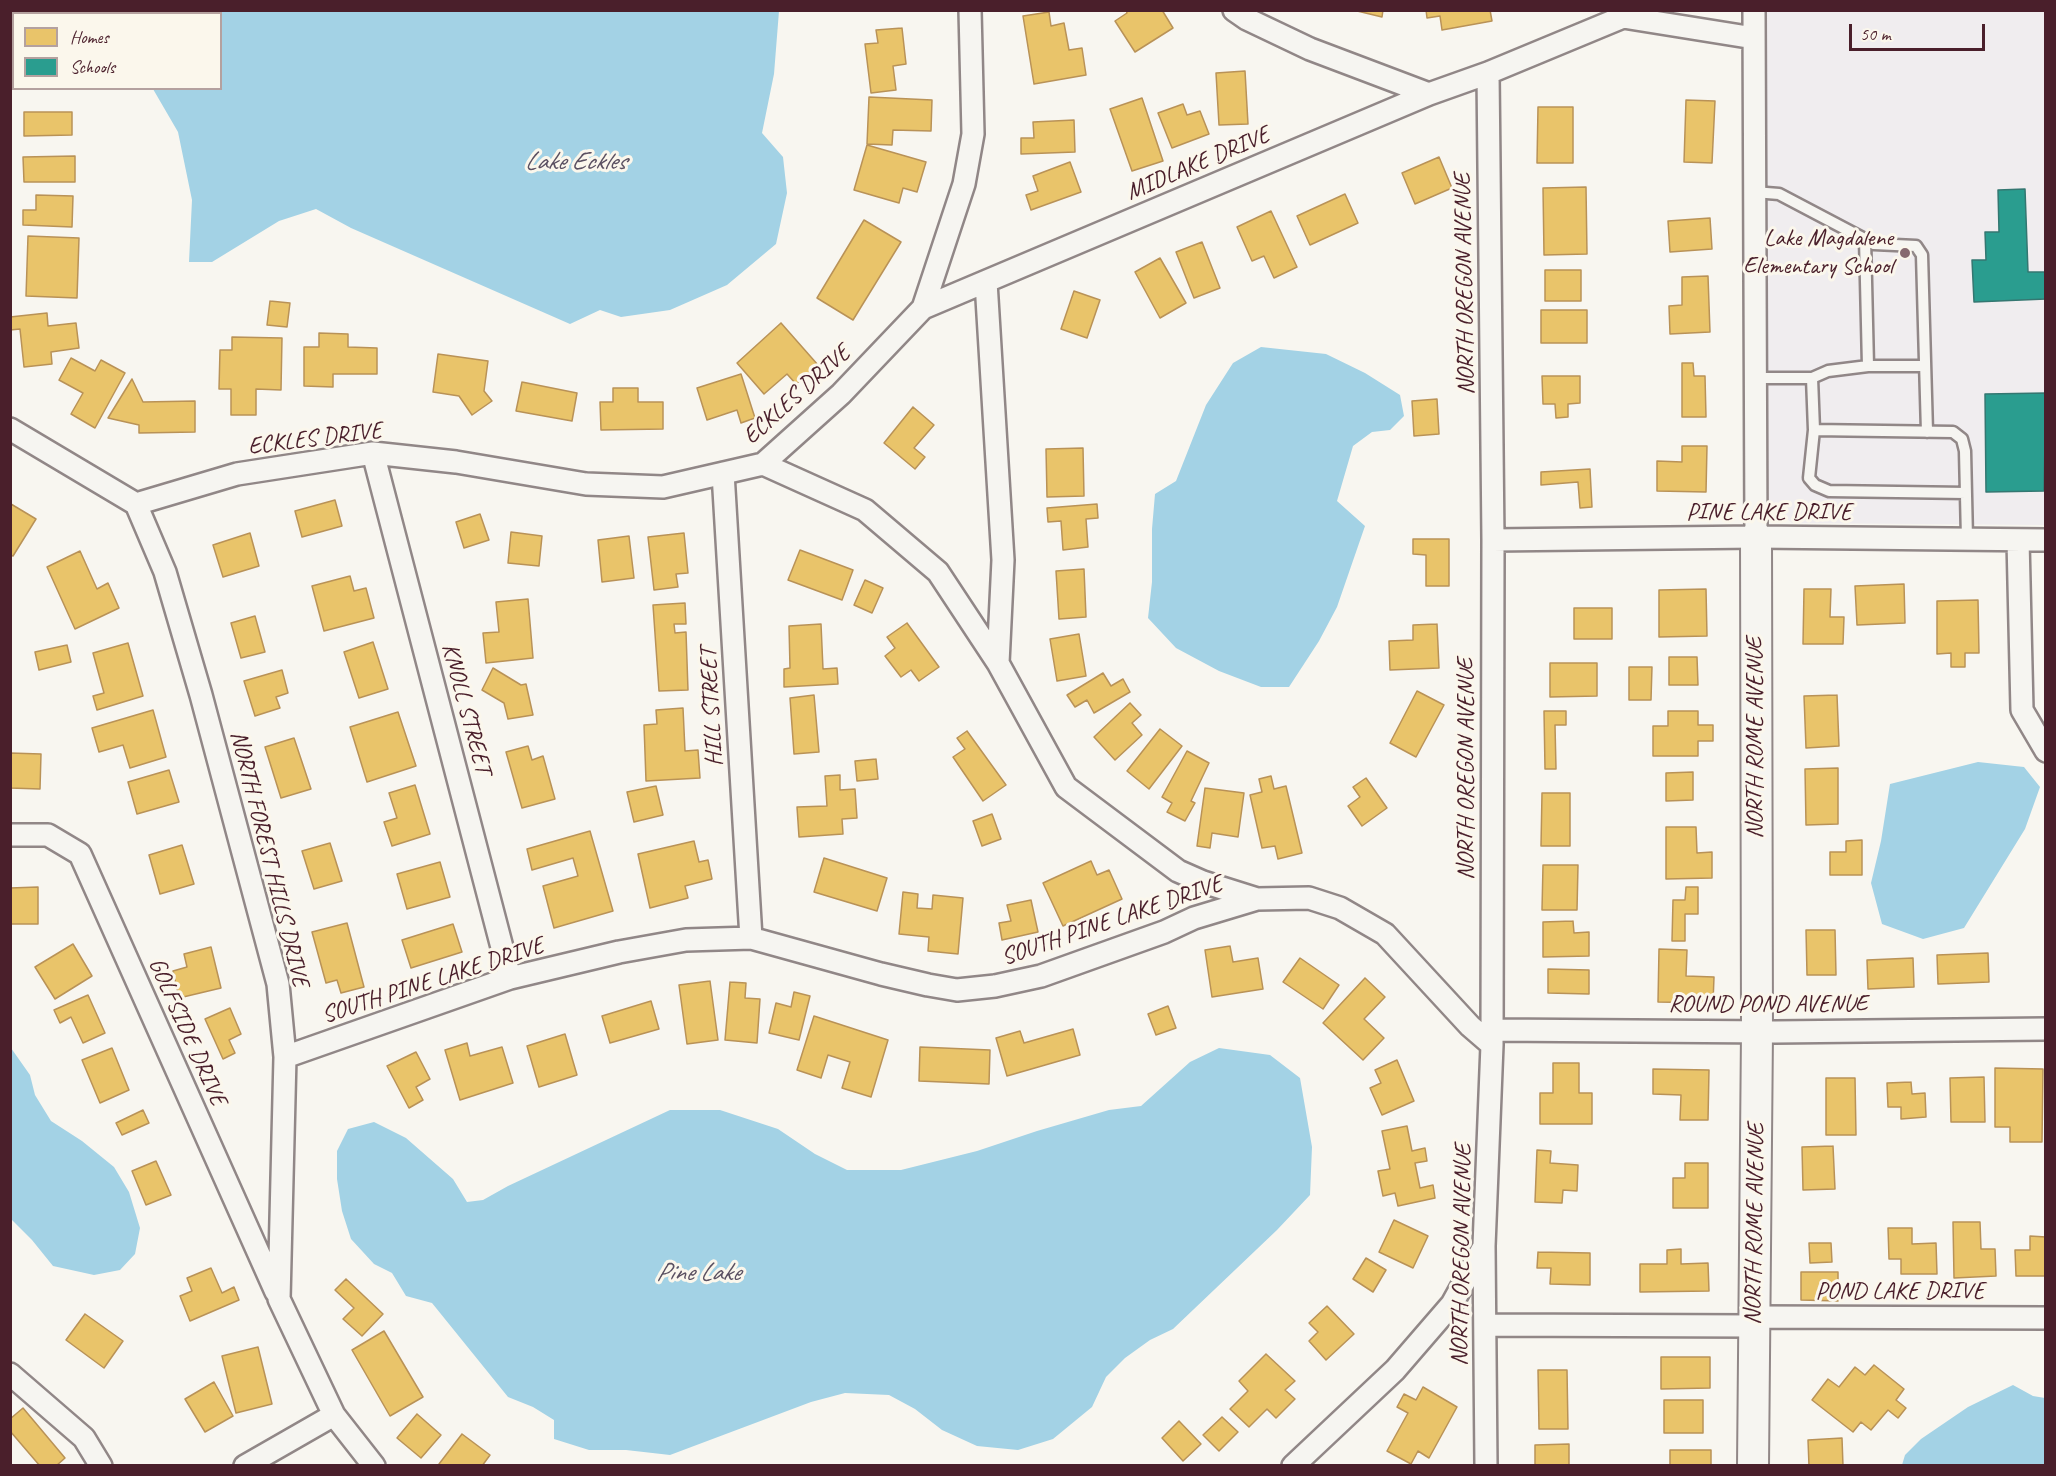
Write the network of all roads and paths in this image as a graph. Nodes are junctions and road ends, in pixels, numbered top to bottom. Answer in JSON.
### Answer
{"nodes":[{"id":1,"x":970,"y":10,"type":"edge"},
{"id":2,"x":1234,"y":10,"type":"edge"},
{"id":3,"x":1754,"y":10,"type":"edge"},
{"id":4,"x":1627,"y":14,"type":"edge"},
{"id":5,"x":1754,"y":38,"type":"junction"},
{"id":6,"x":1488,"y":73,"type":"junction"},
{"id":7,"x":1429,"y":94,"type":"junction"},
{"id":8,"x":1754,"y":192,"type":"junction"},
{"id":9,"x":1864,"y":239,"type":"junction"},
{"id":10,"x":986,"y":282,"type":"junction"},
{"id":11,"x":923,"y":308,"type":"junction"},
{"id":12,"x":1868,"y":366,"type":"junction"},
{"id":13,"x":1925,"y":366,"type":"junction"},
{"id":14,"x":1755,"y":378,"type":"junction"},
{"id":15,"x":1812,"y":378,"type":"junction"},
{"id":16,"x":10,"y":429,"type":"edge"},
{"id":17,"x":1814,"y":430,"type":"junction"},
{"id":18,"x":1927,"y":432,"type":"junction"},
{"id":19,"x":373,"y":453,"type":"junction"},
{"id":20,"x":763,"y":464,"type":"junction"},
{"id":21,"x":723,"y":473,"type":"junction"},
{"id":22,"x":1966,"y":493,"type":"junction"},
{"id":23,"x":136,"y":504,"type":"junction"},
{"id":24,"x":1756,"y":537,"type":"junction"},
{"id":25,"x":1967,"y":539,"type":"junction"},
{"id":26,"x":1493,"y":540,"type":"junction"},
{"id":27,"x":2019,"y":540,"type":"junction"},
{"id":28,"x":2046,"y":540,"type":"edge"},
{"id":29,"x":998,"y":663,"type":"junction"},
{"id":30,"x":2046,"y":751,"type":"edge"},
{"id":31,"x":10,"y":835,"type":"edge"},
{"id":32,"x":1257,"y":899,"type":"junction"},
{"id":33,"x":751,"y":938,"type":"junction"},
{"id":34,"x":510,"y":978,"type":"junction"},
{"id":35,"x":2046,"y":1029,"type":"edge"},
{"id":36,"x":1757,"y":1032,"type":"junction"},
{"id":37,"x":1491,"y":1037,"type":"junction"},
{"id":38,"x":285,"y":1057,"type":"junction"},
{"id":39,"x":1484,"y":1246,"type":"junction"},
{"id":40,"x":279,"y":1299,"type":"junction"},
{"id":41,"x":2046,"y":1318,"type":"edge"},
{"id":42,"x":1754,"y":1321,"type":"junction"},
{"id":43,"x":1486,"y":1325,"type":"junction"},
{"id":44,"x":10,"y":1374,"type":"edge"},
{"id":45,"x":334,"y":1415,"type":"junction"},
{"id":46,"x":101,"y":1466,"type":"edge"},
{"id":47,"x":245,"y":1466,"type":"edge"},
{"id":48,"x":374,"y":1466,"type":"edge"},
{"id":49,"x":1293,"y":1466,"type":"edge"},
{"id":50,"x":1486,"y":1466,"type":"edge"},
{"id":51,"x":1753,"y":1466,"type":"edge"}],
"edges":[{"from":1,"to":11,"type":"street","name":"ECKLES DRIVE"},
{"from":2,"to":7,"type":"street"},
{"from":3,"to":5,"type":"street","name":"NORTH ROME AVENUE"},
{"from":4,"to":5,"type":"street"},
{"from":4,"to":6,"type":"street"},
{"from":5,"to":8,"type":"street","name":"NORTH ROME AVENUE"},
{"from":6,"to":7,"type":"street"},
{"from":6,"to":26,"type":"street","name":"NORTH OREGON AVENUE"},
{"from":7,"to":10,"type":"street","name":"MIDLAKE DRIVE"},
{"from":8,"to":9,"type":"lane"},
{"from":8,"to":14,"type":"street","name":"NORTH ROME AVENUE"},
{"from":9,"to":12,"type":"lane"},
{"from":9,"to":13,"type":"lane"},
{"from":10,"to":11,"type":"street","name":"MIDLAKE DRIVE"},
{"from":10,"to":29,"type":"street"},
{"from":11,"to":20,"type":"street","name":"ECKLES DRIVE"},
{"from":12,"to":13,"type":"lane"},
{"from":12,"to":15,"type":"lane"},
{"from":13,"to":18,"type":"lane"},
{"from":14,"to":15,"type":"lane"},
{"from":14,"to":24,"type":"street","name":"NORTH ROME AVENUE"},
{"from":15,"to":17,"type":"lane"},
{"from":16,"to":23,"type":"street"},
{"from":17,"to":18,"type":"lane"},
{"from":17,"to":22,"type":"lane"},
{"from":18,"to":22,"type":"lane"},
{"from":19,"to":21,"type":"street","name":"ECKLES DRIVE"},
{"from":19,"to":23,"type":"street","name":"ECKLES DRIVE"},
{"from":19,"to":34,"type":"street","name":"KNOLL STREET"},
{"from":20,"to":21,"type":"street","name":"ECKLES DRIVE"},
{"from":20,"to":29,"type":"street"},
{"from":21,"to":33,"type":"street","name":"HILL STREET"},
{"from":22,"to":25,"type":"lane"},
{"from":23,"to":38,"type":"street","name":"NORTH FOREST HILLS DRIVE"},
{"from":24,"to":25,"type":"street","name":"PINE LAKE DRIVE"},
{"from":24,"to":26,"type":"street","name":"PINE LAKE DRIVE"},
{"from":24,"to":36,"type":"street","name":"NORTH ROME AVENUE"},
{"from":25,"to":27,"type":"street","name":"PINE LAKE DRIVE"},
{"from":26,"to":37,"type":"street","name":"NORTH OREGON AVENUE"},
{"from":27,"to":28,"type":"street","name":"PINE LAKE DRIVE"},
{"from":27,"to":30,"type":"street"},
{"from":29,"to":32,"type":"street"},
{"from":31,"to":40,"type":"street","name":"GOLFSIDE DRIVE"},
{"from":32,"to":33,"type":"street","name":"SOUTH PINE LAKE DRIVE"},
{"from":32,"to":37,"type":"street","name":"SOUTH PINE LAKE DRIVE"},
{"from":33,"to":34,"type":"street","name":"SOUTH PINE LAKE DRIVE"},
{"from":34,"to":38,"type":"street","name":"SOUTH PINE LAKE DRIVE"},
{"from":35,"to":36,"type":"street","name":"ROUND POND AVENUE"},
{"from":36,"to":37,"type":"street","name":"ROUND POND AVENUE"},
{"from":36,"to":42,"type":"street","name":"NORTH ROME AVENUE"},
{"from":37,"to":39,"type":"street","name":"NORTH OREGON AVENUE"},
{"from":38,"to":40,"type":"street","name":"NORTH FOREST HILLS DRIVE"},
{"from":39,"to":43,"type":"street","name":"NORTH OREGON AVENUE"},
{"from":39,"to":49,"type":"street"},
{"from":40,"to":45,"type":"street","name":"NORTH FOREST HILLS DRIVE"},
{"from":41,"to":42,"type":"street","name":"POND LAKE DRIVE"},
{"from":42,"to":43,"type":"street","name":"POND LAKE DRIVE"},
{"from":42,"to":51,"type":"street","name":"NORTH ROME AVENUE"},
{"from":43,"to":50,"type":"street","name":"NORTH OREGON AVENUE"},
{"from":44,"to":46,"type":"street"},
{"from":45,"to":47,"type":"street"},
{"from":45,"to":48,"type":"street","name":"NORTH FOREST HILLS DRIVE"}]}
